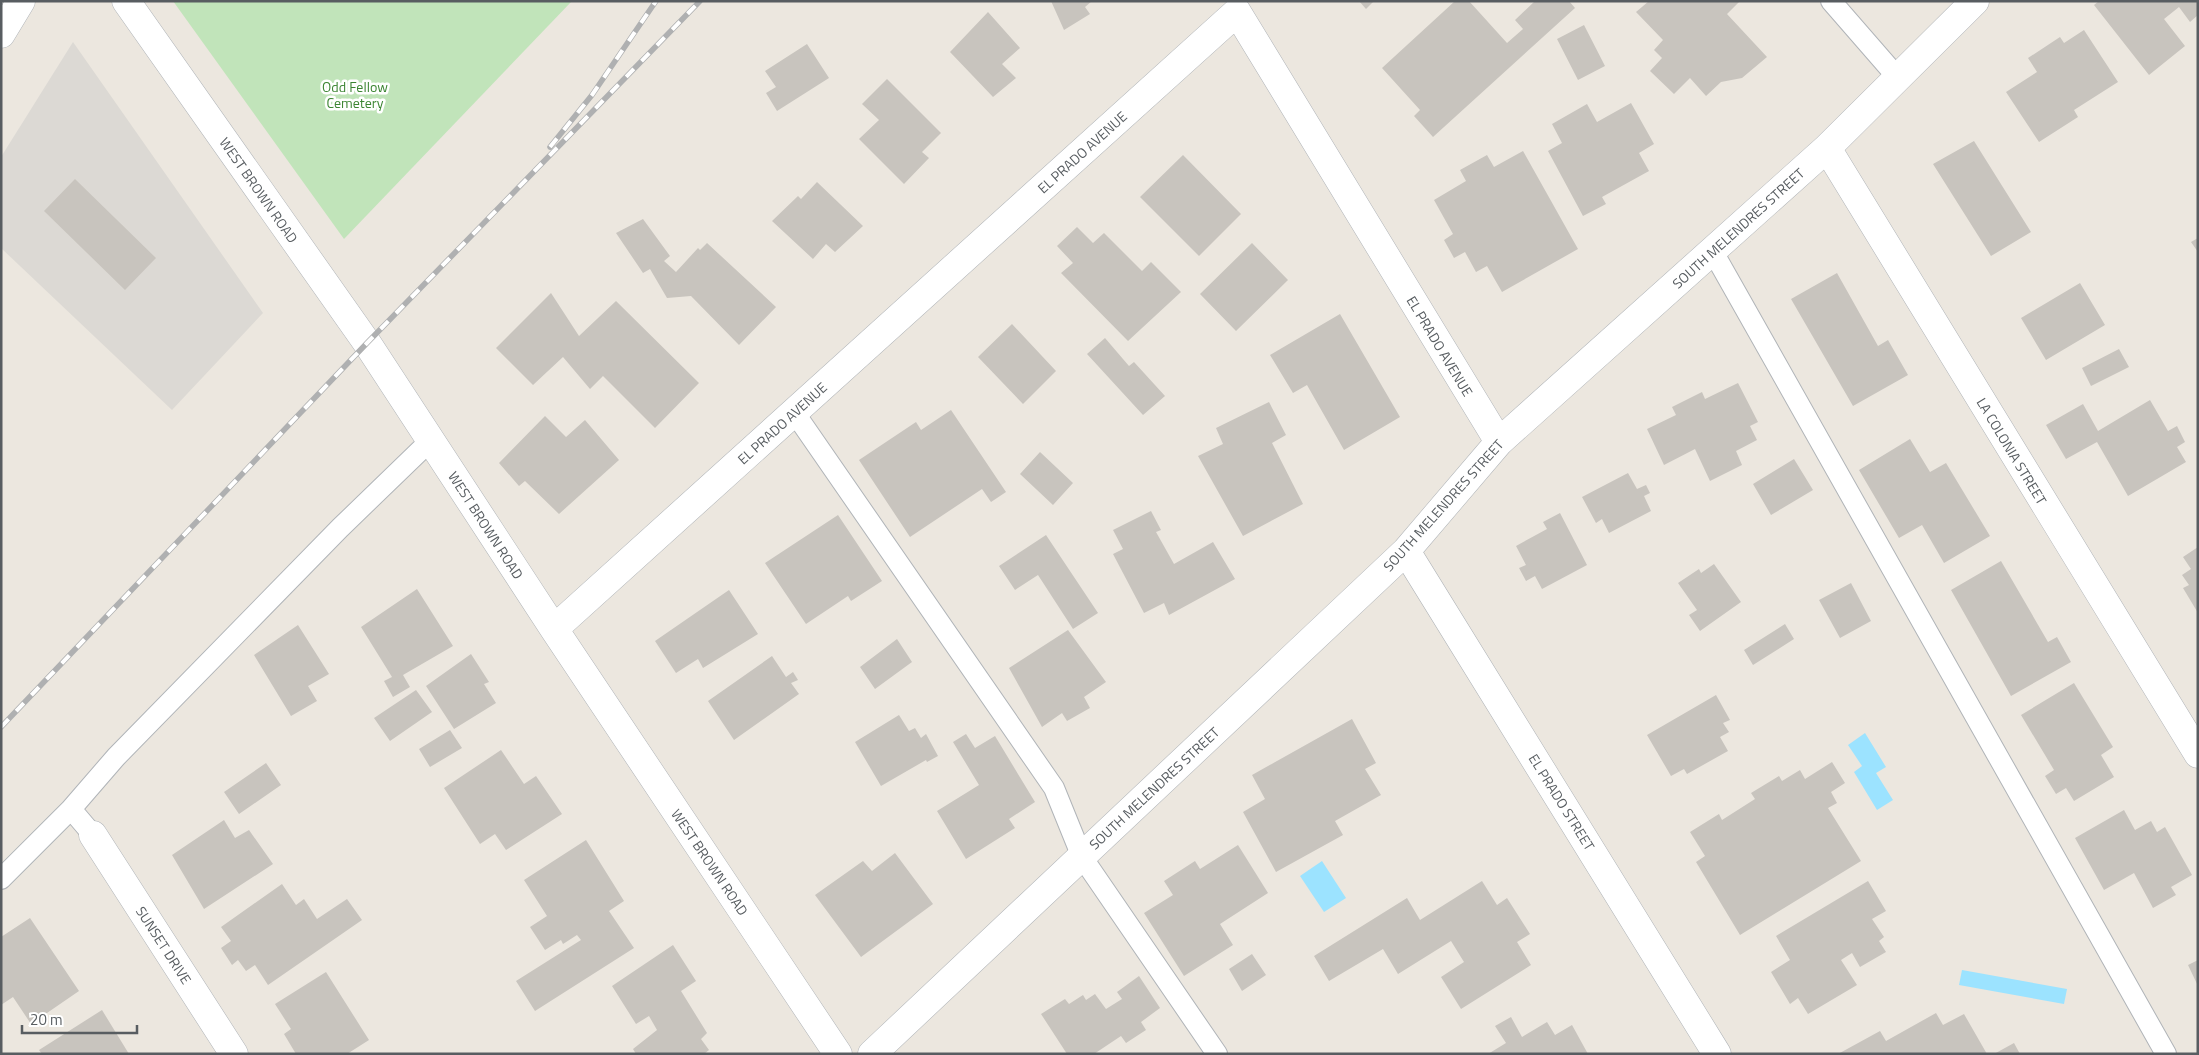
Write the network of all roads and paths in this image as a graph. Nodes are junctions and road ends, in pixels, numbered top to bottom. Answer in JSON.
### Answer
{"nodes":[{"id":1,"x":21,"y":1,"type":"edge"},
{"id":2,"x":126,"y":1,"type":"edge"},
{"id":3,"x":1831,"y":1,"type":"edge"},
{"id":4,"x":1975,"y":1,"type":"edge"},
{"id":5,"x":1,"y":34,"type":"edge"},
{"id":6,"x":1898,"y":78,"type":"junction"},
{"id":7,"x":1827,"y":148,"type":"junction"},
{"id":8,"x":1712,"y":250,"type":"junction"},
{"id":9,"x":794,"y":412,"type":"junction"},
{"id":10,"x":431,"y":440,"type":"junction"},
{"id":11,"x":1498,"y":442,"type":"junction"},
{"id":12,"x":1406,"y":551,"type":"junction"},
{"id":13,"x":554,"y":629,"type":"junction"},
{"id":14,"x":2198,"y":754,"type":"edge"},
{"id":15,"x":71,"y":809,"type":"junction"},
{"id":16,"x":93,"y":835,"type":"joint"},
{"id":17,"x":1082,"y":857,"type":"junction"},
{"id":18,"x":1,"y":879,"type":"edge"},
{"id":19,"x":234,"y":1054,"type":"edge"},
{"id":20,"x":838,"y":1054,"type":"edge"},
{"id":21,"x":872,"y":1054,"type":"edge"},
{"id":22,"x":1217,"y":1054,"type":"edge"},
{"id":23,"x":1717,"y":1054,"type":"edge"},
{"id":24,"x":2166,"y":1054,"type":"edge"}],
"edges":[{"from":1,"to":5,"type":"street"},
{"from":2,"to":10,"type":"street","name":"WEST BROWN ROAD"},
{"from":3,"to":6,"type":"lane"},
{"from":4,"to":6,"type":"street","name":"SOUTH MELENDRES STREET"},
{"from":6,"to":7,"type":"street","name":"SOUTH MELENDRES STREET"},
{"from":7,"to":8,"type":"street","name":"SOUTH MELENDRES STREET"},
{"from":7,"to":14,"type":"street","name":"LA COLONIA STREET"},
{"from":8,"to":11,"type":"street","name":"SOUTH MELENDRES STREET"},
{"from":8,"to":24,"type":"lane"},
{"from":9,"to":11,"type":"street","name":"EL PRADO AVENUE"},
{"from":9,"to":13,"type":"street","name":"EL PRADO AVENUE"},
{"from":9,"to":17,"type":"lane"},
{"from":10,"to":13,"type":"street","name":"WEST BROWN ROAD"},
{"from":10,"to":15,"type":"lane"},
{"from":11,"to":12,"type":"street","name":"SOUTH MELENDRES STREET"},
{"from":12,"to":17,"type":"street","name":"SOUTH MELENDRES STREET"},
{"from":12,"to":23,"type":"street","name":"EL PRADO STREET"},
{"from":13,"to":20,"type":"street","name":"WEST BROWN ROAD"},
{"from":15,"to":16,"type":"lane"},
{"from":15,"to":18,"type":"lane"},
{"from":16,"to":19,"type":"street","name":"SUNSET DRIVE"},
{"from":17,"to":21,"type":"street","name":"SOUTH MELENDRES STREET"},
{"from":17,"to":22,"type":"lane"}]}
